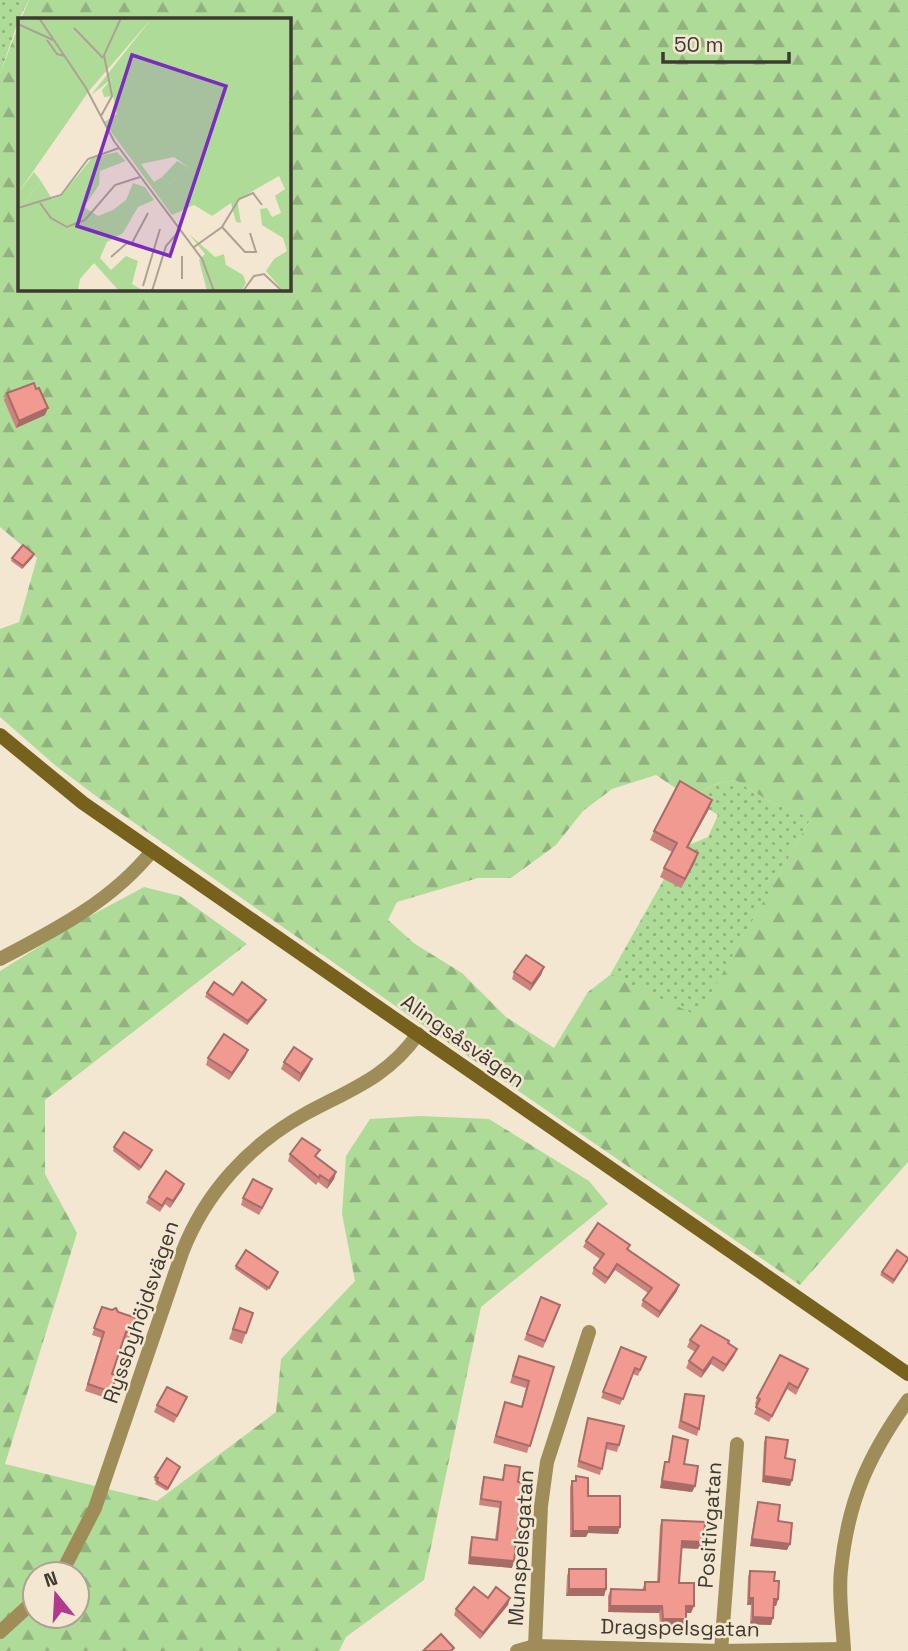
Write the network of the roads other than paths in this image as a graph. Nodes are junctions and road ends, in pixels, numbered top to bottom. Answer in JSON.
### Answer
{"nodes":[{"id":1,"x":0,"y":735,"type":"edge"},
{"id":2,"x":152,"y":851,"type":"junction"},
{"id":3,"x":0,"y":959,"type":"edge"},
{"id":4,"x":418,"y":1034,"type":"junction"},
{"id":5,"x":589,"y":1332,"type":"dead end"},
{"id":6,"x":908,"y":1374,"type":"edge"},
{"id":7,"x":908,"y":1400,"type":"edge"},
{"id":8,"x":737,"y":1444,"type":"dead end"},
{"id":9,"x":68,"y":1560,"type":"edge"},
{"id":10,"x":21,"y":1613,"type":"edge"},
{"id":11,"x":0,"y":1632,"type":"edge"},
{"id":12,"x":535,"y":1646,"type":"junction"},
{"id":13,"x":844,"y":1650,"type":"edge"},
{"id":14,"x":517,"y":1651,"type":"edge"},
{"id":15,"x":721,"y":1651,"type":"edge"}],
"edges":[{"from":1,"to":2,"type":"main road","name":"Alingsåsvägen"},
{"from":2,"to":3,"type":"street"},
{"from":2,"to":4,"type":"main road","name":"Alingsåsvägen"},
{"from":4,"to":6,"type":"main road","name":"Alingsåsvägen"},
{"from":4,"to":9,"type":"street","name":"Ryssbyhöjdsvägen"},
{"from":5,"to":12,"type":"street","name":"Munspelsgatan"},
{"from":7,"to":13,"type":"street"},
{"from":8,"to":15,"type":"street","name":"Positivgatan"},
{"from":10,"to":11,"type":"street"},
{"from":12,"to":14,"type":"street","name":"Dragspelsgatan"},
{"from":12,"to":15,"type":"street","name":"Dragspelsgatan"},
{"from":13,"to":15,"type":"street","name":"Dragspelsgatan"}]}
